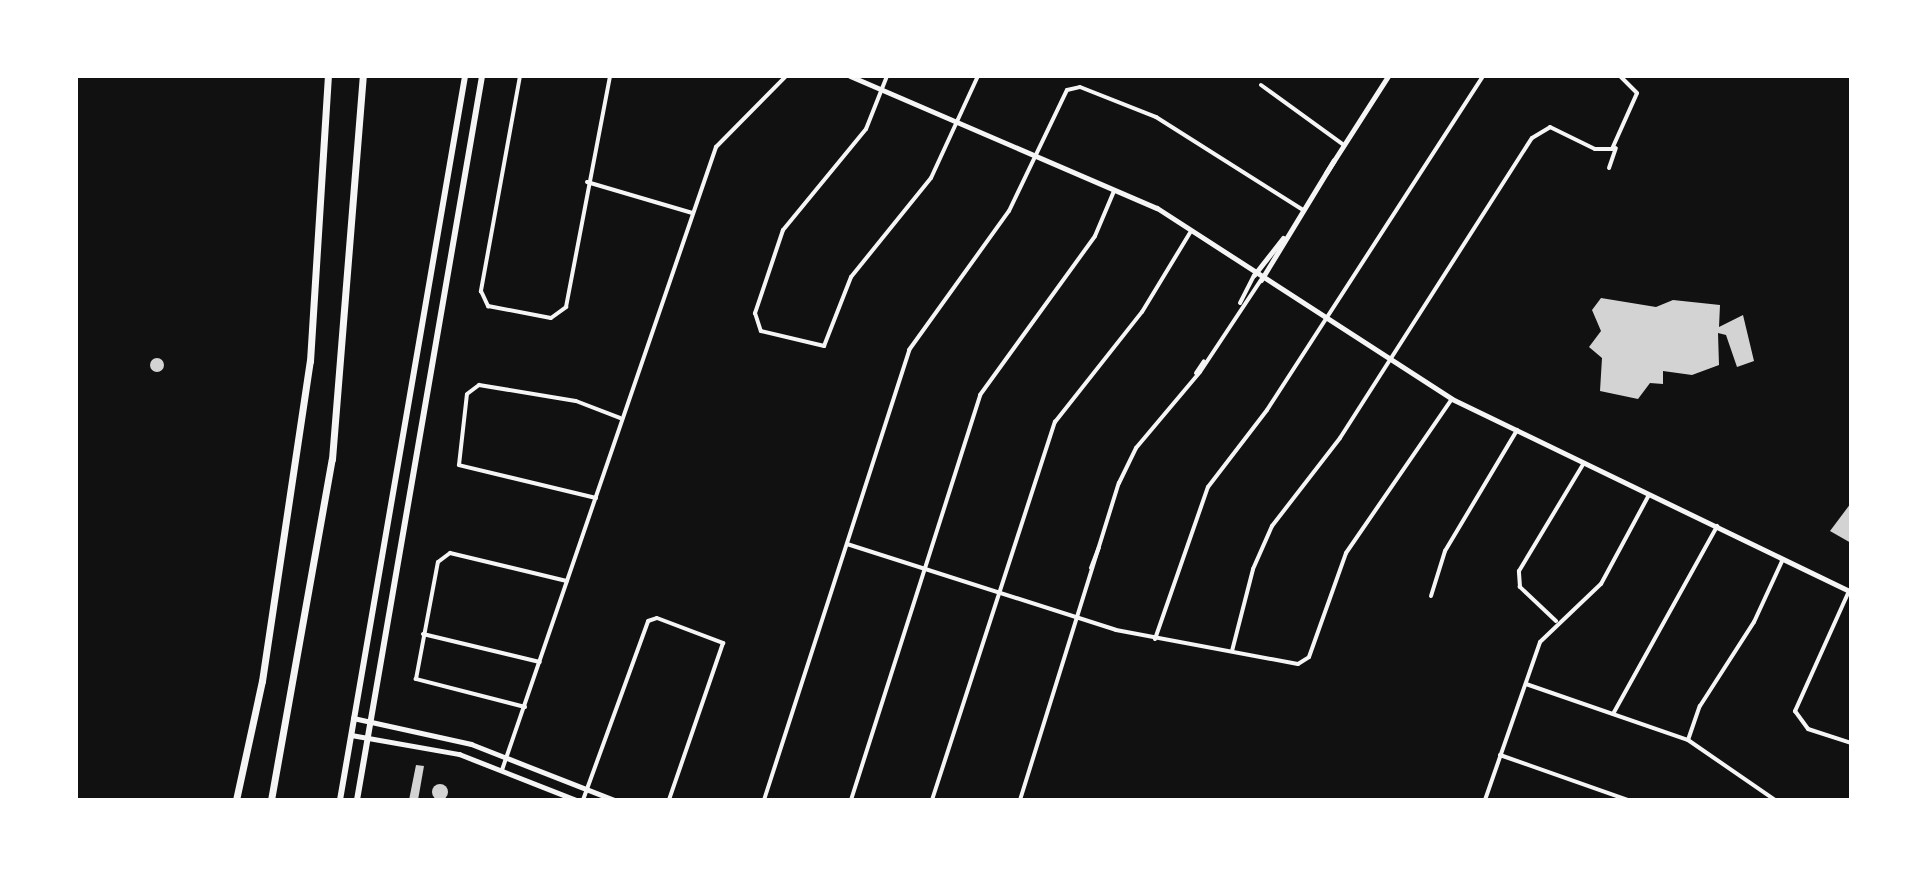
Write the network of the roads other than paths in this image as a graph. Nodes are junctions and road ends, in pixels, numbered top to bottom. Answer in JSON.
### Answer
{"nodes":[{"id":1,"x":328,"y":76,"type":"edge"},
{"id":2,"x":363,"y":76,"type":"edge"},
{"id":3,"x":465,"y":76,"type":"edge"},
{"id":4,"x":482,"y":76,"type":"edge"},
{"id":5,"x":520,"y":76,"type":"edge"},
{"id":6,"x":610,"y":76,"type":"edge"},
{"id":7,"x":786,"y":76,"type":"edge"},
{"id":8,"x":850,"y":76,"type":"edge"},
{"id":9,"x":887,"y":76,"type":"edge"},
{"id":10,"x":978,"y":76,"type":"edge"},
{"id":11,"x":1388,"y":76,"type":"edge"},
{"id":12,"x":1483,"y":76,"type":"edge"},
{"id":13,"x":1620,"y":76,"type":"edge"},
{"id":14,"x":1261,"y":85,"type":"dead end"},
{"id":15,"x":882,"y":92,"type":"junction"},
{"id":16,"x":957,"y":124,"type":"junction"},
{"id":17,"x":1617,"y":144,"type":"junction"},
{"id":18,"x":1344,"y":145,"type":"junction"},
{"id":19,"x":1033,"y":158,"type":"junction"},
{"id":20,"x":1609,"y":168,"type":"dead end"},
{"id":21,"x":587,"y":182,"type":"junction"},
{"id":22,"x":1114,"y":191,"type":"junction"},
{"id":23,"x":1303,"y":210,"type":"junction"},
{"id":24,"x":692,"y":213,"type":"junction"},
{"id":25,"x":1191,"y":231,"type":"junction"},
{"id":26,"x":1287,"y":235,"type":"junction"},
{"id":27,"x":1254,"y":275,"type":"junction"},
{"id":28,"x":1261,"y":280,"type":"junction"},
{"id":29,"x":1240,"y":306,"type":"junction"},
{"id":30,"x":1325,"y":319,"type":"junction"},
{"id":31,"x":1388,"y":360,"type":"junction"},
{"id":32,"x":1452,"y":399,"type":"junction"},
{"id":33,"x":620,"y":418,"type":"junction"},
{"id":34,"x":1517,"y":430,"type":"junction"},
{"id":35,"x":1584,"y":463,"type":"junction"},
{"id":36,"x":1649,"y":495,"type":"junction"},
{"id":37,"x":596,"y":498,"type":"junction"},
{"id":38,"x":1717,"y":526,"type":"junction"},
{"id":39,"x":847,"y":544,"type":"junction"},
{"id":40,"x":1784,"y":558,"type":"junction"},
{"id":41,"x":924,"y":569,"type":"junction"},
{"id":42,"x":567,"y":581,"type":"junction"},
{"id":43,"x":1850,"y":592,"type":"edge"},
{"id":44,"x":997,"y":593,"type":"junction"},
{"id":45,"x":1431,"y":596,"type":"dead end"},
{"id":46,"x":1077,"y":618,"type":"junction"},
{"id":47,"x":1556,"y":621,"type":"junction"},
{"id":48,"x":423,"y":634,"type":"junction"},
{"id":49,"x":1155,"y":639,"type":"junction"},
{"id":50,"x":1232,"y":651,"type":"junction"},
{"id":51,"x":540,"y":662,"type":"junction"},
{"id":52,"x":1526,"y":684,"type":"junction"},
{"id":53,"x":525,"y":707,"type":"junction"},
{"id":54,"x":1613,"y":714,"type":"junction"},
{"id":55,"x":353,"y":718,"type":"junction"},
{"id":56,"x":369,"y":721,"type":"junction"},
{"id":57,"x":351,"y":735,"type":"junction"},
{"id":58,"x":367,"y":736,"type":"junction"},
{"id":59,"x":1688,"y":740,"type":"junction"},
{"id":60,"x":1851,"y":743,"type":"edge"},
{"id":61,"x":1500,"y":755,"type":"junction"},
{"id":62,"x":507,"y":758,"type":"junction"},
{"id":63,"x":502,"y":770,"type":"junction"},
{"id":64,"x":588,"y":790,"type":"junction"},
{"id":65,"x":236,"y":800,"type":"edge"},
{"id":66,"x":271,"y":800,"type":"edge"},
{"id":67,"x":340,"y":800,"type":"edge"},
{"id":68,"x":357,"y":800,"type":"edge"},
{"id":69,"x":576,"y":800,"type":"edge"},
{"id":70,"x":583,"y":800,"type":"edge"},
{"id":71,"x":614,"y":800,"type":"edge"},
{"id":72,"x":669,"y":800,"type":"edge"},
{"id":73,"x":764,"y":800,"type":"edge"},
{"id":74,"x":851,"y":800,"type":"edge"},
{"id":75,"x":932,"y":800,"type":"edge"},
{"id":76,"x":1020,"y":800,"type":"edge"},
{"id":77,"x":1485,"y":800,"type":"edge"},
{"id":78,"x":1628,"y":800,"type":"edge"},
{"id":79,"x":1775,"y":800,"type":"edge"}],
"edges":[{"from":1,"to":65,"type":"highway"},
{"from":2,"to":66,"type":"highway"},
{"from":3,"to":55,"type":"main road"},
{"from":4,"to":56,"type":"main road"},
{"from":5,"to":21,"type":"street"},
{"from":6,"to":21,"type":"street"},
{"from":7,"to":24,"type":"street"},
{"from":8,"to":15,"type":"street"},
{"from":9,"to":15,"type":"street"},
{"from":10,"to":16,"type":"street"},
{"from":11,"to":18,"type":"street"},
{"from":12,"to":30,"type":"street"},
{"from":13,"to":17,"type":"street"},
{"from":14,"to":18,"type":"street"},
{"from":15,"to":16,"type":"street"},
{"from":15,"to":16,"type":"street"},
{"from":16,"to":19,"type":"street"},
{"from":17,"to":20,"type":"street"},
{"from":17,"to":31,"type":"street"},
{"from":18,"to":23,"type":"street"},
{"from":19,"to":22,"type":"street"},
{"from":19,"to":23,"type":"street"},
{"from":19,"to":39,"type":"street"},
{"from":21,"to":24,"type":"street"},
{"from":22,"to":25,"type":"street"},
{"from":22,"to":41,"type":"street"},
{"from":23,"to":26,"type":"street"},
{"from":24,"to":33,"type":"street"},
{"from":25,"to":27,"type":"street"},
{"from":25,"to":44,"type":"street"},
{"from":26,"to":27,"type":"street"},
{"from":26,"to":28,"type":"street"},
{"from":27,"to":28,"type":"street"},
{"from":27,"to":29,"type":"street"},
{"from":28,"to":29,"type":"street"},
{"from":28,"to":30,"type":"street"},
{"from":29,"to":46,"type":"street"},
{"from":30,"to":31,"type":"street"},
{"from":30,"to":49,"type":"street"},
{"from":31,"to":32,"type":"street"},
{"from":31,"to":50,"type":"street"},
{"from":32,"to":34,"type":"street"},
{"from":32,"to":50,"type":"street"},
{"from":33,"to":37,"type":"street"},
{"from":33,"to":37,"type":"street"},
{"from":34,"to":35,"type":"street"},
{"from":34,"to":45,"type":"street"},
{"from":35,"to":36,"type":"street"},
{"from":35,"to":47,"type":"street"},
{"from":36,"to":38,"type":"street"},
{"from":36,"to":47,"type":"street"},
{"from":37,"to":42,"type":"street"},
{"from":38,"to":40,"type":"street"},
{"from":38,"to":54,"type":"street"},
{"from":39,"to":41,"type":"street"},
{"from":39,"to":73,"type":"street"},
{"from":40,"to":43,"type":"street"},
{"from":40,"to":59,"type":"street"},
{"from":41,"to":44,"type":"street"},
{"from":41,"to":74,"type":"street"},
{"from":42,"to":48,"type":"street"},
{"from":42,"to":51,"type":"street"},
{"from":43,"to":60,"type":"street"},
{"from":44,"to":46,"type":"street"},
{"from":44,"to":75,"type":"street"},
{"from":46,"to":49,"type":"street"},
{"from":46,"to":76,"type":"street"},
{"from":47,"to":52,"type":"street"},
{"from":48,"to":51,"type":"street"},
{"from":48,"to":53,"type":"street"},
{"from":49,"to":50,"type":"street"},
{"from":51,"to":53,"type":"street"},
{"from":52,"to":54,"type":"street"},
{"from":52,"to":61,"type":"street"},
{"from":53,"to":62,"type":"street"},
{"from":54,"to":59,"type":"street"},
{"from":55,"to":56,"type":"street"},
{"from":55,"to":57,"type":"main road"},
{"from":56,"to":58,"type":"main road"},
{"from":56,"to":62,"type":"street"},
{"from":57,"to":58,"type":"street"},
{"from":57,"to":67,"type":"main road"},
{"from":58,"to":63,"type":"street"},
{"from":58,"to":68,"type":"main road"},
{"from":59,"to":79,"type":"street"},
{"from":61,"to":77,"type":"street"},
{"from":61,"to":78,"type":"street"},
{"from":62,"to":63,"type":"street"},
{"from":62,"to":64,"type":"street"},
{"from":63,"to":69,"type":"street"},
{"from":64,"to":70,"type":"street"},
{"from":64,"to":71,"type":"street"},
{"from":64,"to":72,"type":"street"}]}
